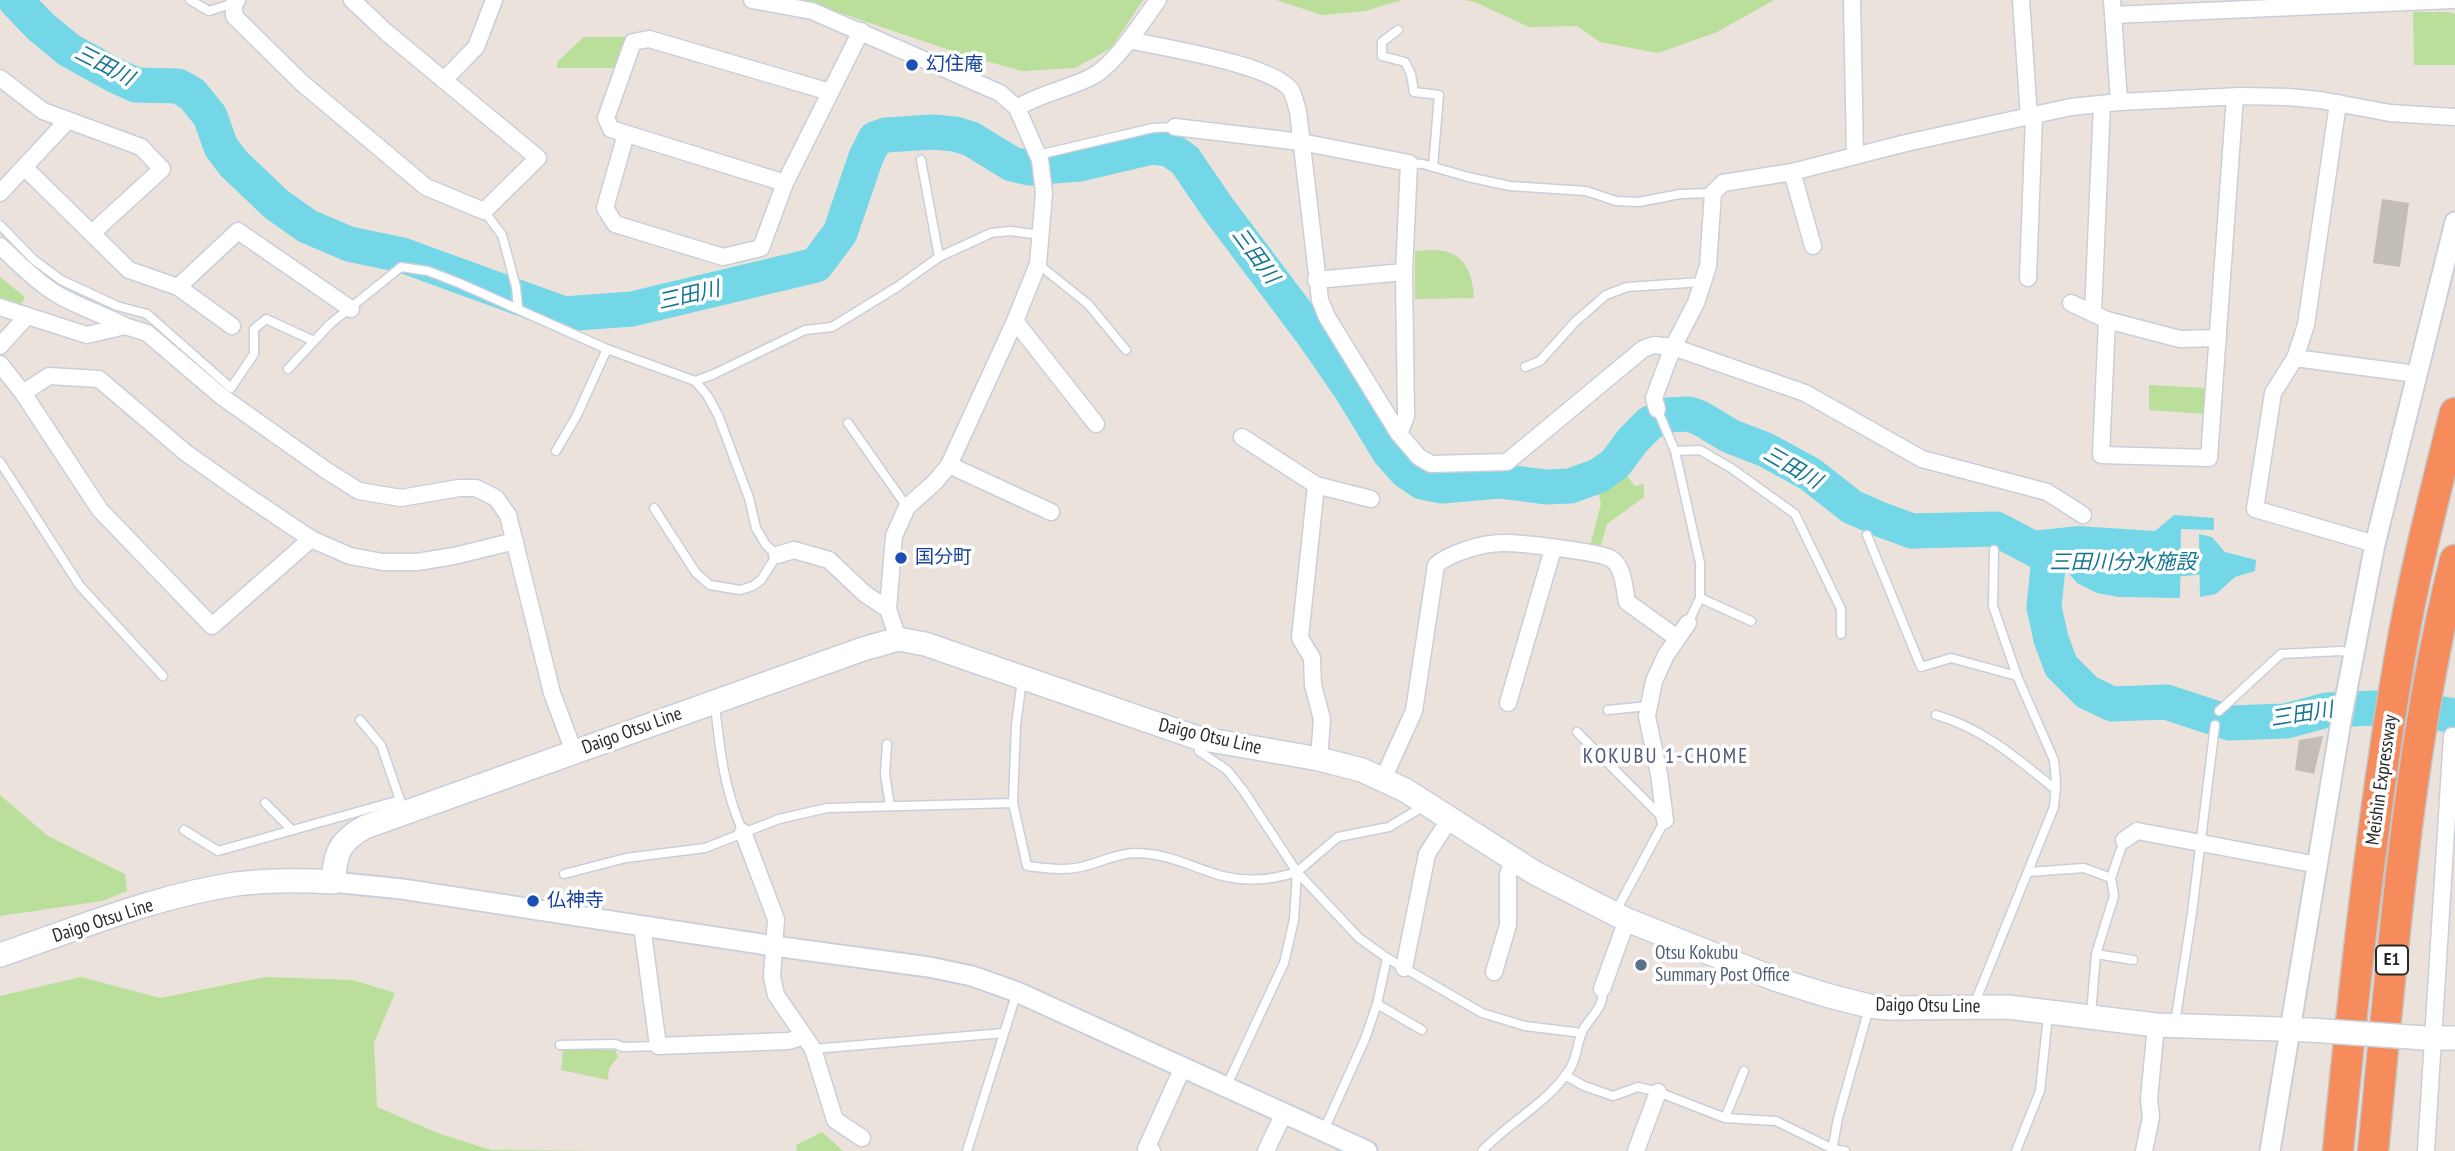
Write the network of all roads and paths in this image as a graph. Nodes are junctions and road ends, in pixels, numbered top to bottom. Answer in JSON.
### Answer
{"nodes":[{"id":1,"x":190,"y":0,"type":"edge"},
{"id":2,"x":352,"y":0,"type":"edge"},
{"id":3,"x":494,"y":0,"type":"edge"},
{"id":4,"x":752,"y":0,"type":"edge"},
{"id":5,"x":1158,"y":0,"type":"edge"},
{"id":6,"x":1852,"y":0,"type":"edge"},
{"id":7,"x":2021,"y":0,"type":"edge"},
{"id":8,"x":2452,"y":0,"type":"edge"},
{"id":9,"x":236,"y":1,"type":"edge"},
{"id":10,"x":2113,"y":8,"type":"edge"},
{"id":11,"x":1398,"y":30,"type":"dead end"},
{"id":12,"x":861,"y":31,"type":"junction"},
{"id":13,"x":1129,"y":40,"type":"junction"},
{"id":14,"x":0,"y":78,"type":"edge"},
{"id":15,"x":444,"y":80,"type":"junction"},
{"id":16,"x":830,"y":92,"type":"junction"},
{"id":17,"x":2235,"y":96,"type":"junction"},
{"id":18,"x":2110,"y":103,"type":"junction"},
{"id":19,"x":2337,"y":103,"type":"junction"},
{"id":20,"x":1017,"y":108,"type":"junction"},
{"id":21,"x":2031,"y":116,"type":"junction"},
{"id":22,"x":2455,"y":117,"type":"edge"},
{"id":23,"x":68,"y":120,"type":"junction"},
{"id":24,"x":1175,"y":127,"type":"joint"},
{"id":25,"x":626,"y":134,"type":"junction"},
{"id":26,"x":1301,"y":142,"type":"junction"},
{"id":27,"x":1854,"y":155,"type":"junction"},
{"id":28,"x":1039,"y":158,"type":"junction"},
{"id":29,"x":921,"y":160,"type":"dead end"},
{"id":30,"x":1409,"y":163,"type":"junction"},
{"id":31,"x":24,"y":167,"type":"junction"},
{"id":32,"x":1433,"y":167,"type":"junction"},
{"id":33,"x":1792,"y":172,"type":"junction"},
{"id":34,"x":785,"y":183,"type":"junction"},
{"id":35,"x":0,"y":193,"type":"edge"},
{"id":36,"x":1713,"y":193,"type":"junction"},
{"id":37,"x":484,"y":211,"type":"junction"},
{"id":38,"x":2455,"y":222,"type":"edge"},
{"id":39,"x":0,"y":225,"type":"edge"},
{"id":40,"x":92,"y":233,"type":"junction"},
{"id":41,"x":1042,"y":235,"type":"junction"},
{"id":42,"x":0,"y":246,"type":"edge"},
{"id":43,"x":1813,"y":246,"type":"dead end"},
{"id":44,"x":939,"y":257,"type":"junction"},
{"id":45,"x":1038,"y":264,"type":"junction"},
{"id":46,"x":1404,"y":272,"type":"junction"},
{"id":47,"x":2028,"y":278,"type":"dead end"},
{"id":48,"x":1316,"y":280,"type":"junction"},
{"id":49,"x":1702,"y":282,"type":"junction"},
{"id":50,"x":178,"y":287,"type":"junction"},
{"id":51,"x":2071,"y":303,"type":"dead end"},
{"id":52,"x":518,"y":306,"type":"junction"},
{"id":53,"x":0,"y":307,"type":"edge"},
{"id":54,"x":351,"y":309,"type":"junction"},
{"id":55,"x":27,"y":316,"type":"junction"},
{"id":56,"x":2100,"y":316,"type":"junction"},
{"id":57,"x":1015,"y":321,"type":"junction"},
{"id":58,"x":125,"y":326,"type":"junction"},
{"id":59,"x":232,"y":326,"type":"dead end"},
{"id":60,"x":2218,"y":338,"type":"junction"},
{"id":61,"x":314,"y":341,"type":"junction"},
{"id":62,"x":0,"y":346,"type":"edge"},
{"id":63,"x":1673,"y":347,"type":"junction"},
{"id":64,"x":607,"y":349,"type":"junction"},
{"id":65,"x":1126,"y":350,"type":"dead end"},
{"id":66,"x":2295,"y":358,"type":"junction"},
{"id":67,"x":0,"y":365,"type":"edge"},
{"id":68,"x":1525,"y":367,"type":"dead end"},
{"id":69,"x":288,"y":369,"type":"dead end"},
{"id":70,"x":2416,"y":374,"type":"junction"},
{"id":71,"x":695,"y":381,"type":"junction"},
{"id":72,"x":23,"y":393,"type":"junction"},
{"id":73,"x":2455,"y":413,"type":"edge"},
{"id":74,"x":1660,"y":416,"type":"joint"},
{"id":75,"x":848,"y":422,"type":"dead end"},
{"id":76,"x":1096,"y":424,"type":"dead end"},
{"id":77,"x":1399,"y":434,"type":"junction"},
{"id":78,"x":1242,"y":438,"type":"dead end"},
{"id":79,"x":556,"y":451,"type":"dead end"},
{"id":80,"x":1675,"y":451,"type":"junction"},
{"id":81,"x":0,"y":462,"type":"edge"},
{"id":82,"x":949,"y":465,"type":"junction"},
{"id":83,"x":1316,"y":485,"type":"junction"},
{"id":84,"x":1371,"y":499,"type":"dead end"},
{"id":85,"x":907,"y":507,"type":"junction"},
{"id":86,"x":654,"y":508,"type":"dead end"},
{"id":87,"x":1051,"y":512,"type":"dead end"},
{"id":88,"x":2083,"y":515,"type":"dead end"},
{"id":89,"x":1867,"y":535,"type":"dead end"},
{"id":90,"x":311,"y":539,"type":"junction"},
{"id":91,"x":515,"y":541,"type":"junction"},
{"id":92,"x":2375,"y":544,"type":"junction"},
{"id":93,"x":1553,"y":549,"type":"junction"},
{"id":94,"x":1994,"y":550,"type":"dead end"},
{"id":95,"x":777,"y":555,"type":"junction"},
{"id":96,"x":2455,"y":560,"type":"edge"},
{"id":97,"x":1700,"y":598,"type":"junction"},
{"id":98,"x":888,"y":609,"type":"junction"},
{"id":99,"x":1751,"y":621,"type":"dead end"},
{"id":100,"x":1688,"y":623,"type":"joint"},
{"id":101,"x":1840,"y":634,"type":"dead end"},
{"id":102,"x":1677,"y":638,"type":"junction"},
{"id":103,"x":898,"y":639,"type":"junction"},
{"id":104,"x":2353,"y":653,"type":"junction"},
{"id":105,"x":163,"y":676,"type":"dead end"},
{"id":106,"x":2017,"y":676,"type":"junction"},
{"id":107,"x":1022,"y":677,"type":"junction"},
{"id":108,"x":715,"y":702,"type":"junction"},
{"id":109,"x":1508,"y":704,"type":"dead end"},
{"id":110,"x":1648,"y":706,"type":"junction"},
{"id":111,"x":1608,"y":709,"type":"dead end"},
{"id":112,"x":2220,"y":711,"type":"dead end"},
{"id":113,"x":1936,"y":715,"type":"dead end"},
{"id":114,"x":360,"y":720,"type":"dead end"},
{"id":115,"x":2215,"y":725,"type":"dead end"},
{"id":116,"x":1577,"y":732,"type":"dead end"},
{"id":117,"x":2452,"y":736,"type":"dead end"},
{"id":118,"x":1198,"y":738,"type":"junction"},
{"id":119,"x":887,"y":744,"type":"dead end"},
{"id":120,"x":573,"y":752,"type":"junction"},
{"id":121,"x":1319,"y":759,"type":"junction"},
{"id":122,"x":1383,"y":779,"type":"junction"},
{"id":123,"x":2056,"y":790,"type":"junction"},
{"id":124,"x":265,"y":803,"type":"dead end"},
{"id":125,"x":1013,"y":803,"type":"junction"},
{"id":126,"x":1426,"y":805,"type":"junction"},
{"id":127,"x":402,"y":806,"type":"junction"},
{"id":128,"x":890,"y":806,"type":"junction"},
{"id":129,"x":1450,"y":820,"type":"junction"},
{"id":130,"x":1665,"y":820,"type":"junction"},
{"id":131,"x":184,"y":830,"type":"dead end"},
{"id":132,"x":292,"y":830,"type":"junction"},
{"id":133,"x":743,"y":832,"type":"junction"},
{"id":134,"x":2124,"y":840,"type":"joint"},
{"id":135,"x":2199,"y":842,"type":"junction"},
{"id":136,"x":1513,"y":860,"type":"junction"},
{"id":137,"x":2318,"y":865,"type":"junction"},
{"id":138,"x":1297,"y":872,"type":"junction"},
{"id":139,"x":2028,"y":872,"type":"junction"},
{"id":140,"x":564,"y":874,"type":"dead end"},
{"id":141,"x":2111,"y":878,"type":"junction"},
{"id":142,"x":333,"y":882,"type":"junction"},
{"id":143,"x":1621,"y":916,"type":"junction"},
{"id":144,"x":642,"y":926,"type":"junction"},
{"id":145,"x":774,"y":946,"type":"junction"},
{"id":146,"x":2096,"y":954,"type":"junction"},
{"id":147,"x":0,"y":955,"type":"edge"},
{"id":148,"x":1387,"y":958,"type":"junction"},
{"id":149,"x":2133,"y":960,"type":"dead end"},
{"id":150,"x":1405,"y":968,"type":"junction"},
{"id":151,"x":1494,"y":972,"type":"dead end"},
{"id":152,"x":1602,"y":989,"type":"joint"},
{"id":153,"x":1017,"y":992,"type":"junction"},
{"id":154,"x":1377,"y":1004,"type":"junction"},
{"id":155,"x":1869,"y":1006,"type":"junction"},
{"id":156,"x":1979,"y":1008,"type":"junction"},
{"id":157,"x":2049,"y":1012,"type":"junction"},
{"id":158,"x":2090,"y":1017,"type":"junction"},
{"id":159,"x":2165,"y":1026,"type":"junction"},
{"id":160,"x":1422,"y":1030,"type":"dead end"},
{"id":161,"x":2300,"y":1030,"type":"junction"},
{"id":162,"x":1004,"y":1033,"type":"junction"},
{"id":163,"x":1581,"y":1033,"type":"junction"},
{"id":164,"x":2438,"y":1038,"type":"edge"},
{"id":165,"x":808,"y":1042,"type":"junction"},
{"id":166,"x":560,"y":1045,"type":"dead end"},
{"id":167,"x":658,"y":1046,"type":"junction"},
{"id":168,"x":1183,"y":1067,"type":"junction"},
{"id":169,"x":1744,"y":1071,"type":"dead end"},
{"id":170,"x":1565,"y":1075,"type":"junction"},
{"id":171,"x":1226,"y":1087,"type":"junction"},
{"id":172,"x":1658,"y":1092,"type":"junction"},
{"id":173,"x":1284,"y":1113,"type":"junction"},
{"id":174,"x":1725,"y":1118,"type":"junction"},
{"id":175,"x":1324,"y":1130,"type":"junction"},
{"id":176,"x":862,"y":1138,"type":"dead end"},
{"id":177,"x":1832,"y":1150,"type":"edge"},
{"id":178,"x":967,"y":1151,"type":"edge"},
{"id":179,"x":1152,"y":1151,"type":"edge"},
{"id":180,"x":1266,"y":1151,"type":"edge"},
{"id":181,"x":1367,"y":1151,"type":"edge"},
{"id":182,"x":1482,"y":1151,"type":"edge"},
{"id":183,"x":1636,"y":1151,"type":"edge"},
{"id":184,"x":1845,"y":1151,"type":"edge"},
{"id":185,"x":2015,"y":1151,"type":"edge"},
{"id":186,"x":2144,"y":1151,"type":"edge"},
{"id":187,"x":2270,"y":1151,"type":"edge"},
{"id":188,"x":2338,"y":1151,"type":"edge"},
{"id":189,"x":2373,"y":1151,"type":"edge"},
{"id":190,"x":2426,"y":1151,"type":"edge"}],
"edges":[{"from":1,"to":9,"type":"lane"},
{"from":2,"to":15,"type":"street"},
{"from":3,"to":15,"type":"street"},
{"from":4,"to":12,"type":"street"},
{"from":5,"to":13,"type":"street"},
{"from":6,"to":27,"type":"street"},
{"from":7,"to":21,"type":"street"},
{"from":8,"to":10,"type":"street"},
{"from":9,"to":37,"type":"street"},
{"from":10,"to":18,"type":"street"},
{"from":11,"to":32,"type":"lane"},
{"from":12,"to":16,"type":"street"},
{"from":12,"to":20,"type":"street"},
{"from":13,"to":20,"type":"street"},
{"from":13,"to":26,"type":"street"},
{"from":14,"to":23,"type":"street"},
{"from":15,"to":37,"type":"street"},
{"from":16,"to":25,"type":"street"},
{"from":16,"to":34,"type":"street"},
{"from":17,"to":18,"type":"street"},
{"from":17,"to":19,"type":"street"},
{"from":17,"to":60,"type":"street"},
{"from":18,"to":21,"type":"street"},
{"from":18,"to":56,"type":"street"},
{"from":19,"to":22,"type":"street"},
{"from":19,"to":66,"type":"street"},
{"from":20,"to":28,"type":"street"},
{"from":21,"to":27,"type":"street"},
{"from":21,"to":47,"type":"street"},
{"from":23,"to":31,"type":"street"},
{"from":23,"to":40,"type":"street"},
{"from":24,"to":26,"type":"street"},
{"from":24,"to":28,"type":"lane"},
{"from":25,"to":34,"type":"street"},
{"from":25,"to":34,"type":"street"},
{"from":26,"to":30,"type":"street"},
{"from":26,"to":48,"type":"street"},
{"from":27,"to":33,"type":"street"},
{"from":28,"to":41,"type":"street"},
{"from":29,"to":44,"type":"lane"},
{"from":30,"to":32,"type":"lane"},
{"from":30,"to":46,"type":"street"},
{"from":31,"to":35,"type":"street"},
{"from":31,"to":40,"type":"street"},
{"from":32,"to":36,"type":"lane"},
{"from":33,"to":36,"type":"street"},
{"from":33,"to":43,"type":"street"},
{"from":36,"to":49,"type":"street"},
{"from":37,"to":52,"type":"lane"},
{"from":38,"to":70,"type":"street"},
{"from":39,"to":61,"type":"lane"},
{"from":40,"to":50,"type":"street"},
{"from":41,"to":44,"type":"lane"},
{"from":41,"to":45,"type":"street"},
{"from":42,"to":58,"type":"street"},
{"from":44,"to":71,"type":"lane"},
{"from":45,"to":57,"type":"street"},
{"from":45,"to":65,"type":"lane"},
{"from":46,"to":48,"type":"street"},
{"from":46,"to":77,"type":"street"},
{"from":48,"to":77,"type":"street"},
{"from":49,"to":63,"type":"street"},
{"from":49,"to":68,"type":"lane"},
{"from":50,"to":54,"type":"street"},
{"from":50,"to":59,"type":"street"},
{"from":51,"to":56,"type":"street"},
{"from":52,"to":54,"type":"lane"},
{"from":52,"to":64,"type":"lane"},
{"from":53,"to":55,"type":"street"},
{"from":54,"to":61,"type":"lane"},
{"from":55,"to":58,"type":"street"},
{"from":55,"to":62,"type":"street"},
{"from":56,"to":60,"type":"street"},
{"from":56,"to":60,"type":"street"},
{"from":57,"to":76,"type":"street"},
{"from":57,"to":82,"type":"street"},
{"from":58,"to":91,"type":"street"},
{"from":61,"to":69,"type":"lane"},
{"from":63,"to":74,"type":"street"},
{"from":63,"to":77,"type":"street"},
{"from":63,"to":88,"type":"street"},
{"from":64,"to":71,"type":"lane"},
{"from":64,"to":79,"type":"lane"},
{"from":66,"to":70,"type":"street"},
{"from":66,"to":92,"type":"street"},
{"from":67,"to":72,"type":"street"},
{"from":70,"to":92,"type":"street"},
{"from":71,"to":95,"type":"lane"},
{"from":72,"to":90,"type":"street"},
{"from":72,"to":90,"type":"street"},
{"from":73,"to":188,"type":"highway","name":"Meishin Expressway","number":"E1"},
{"from":74,"to":80,"type":"lane"},
{"from":75,"to":85,"type":"lane"},
{"from":78,"to":83,"type":"street"},
{"from":80,"to":97,"type":"lane"},
{"from":80,"to":101,"type":"lane"},
{"from":81,"to":105,"type":"lane"},
{"from":82,"to":85,"type":"street"},
{"from":82,"to":87,"type":"street"},
{"from":83,"to":84,"type":"street"},
{"from":83,"to":121,"type":"street"},
{"from":85,"to":98,"type":"street"},
{"from":86,"to":95,"type":"lane"},
{"from":89,"to":106,"type":"lane"},
{"from":90,"to":91,"type":"street"},
{"from":91,"to":120,"type":"street"},
{"from":92,"to":104,"type":"street"},
{"from":93,"to":102,"type":"street"},
{"from":93,"to":109,"type":"street"},
{"from":93,"to":122,"type":"street"},
{"from":94,"to":106,"type":"lane"},
{"from":95,"to":98,"type":"street"},
{"from":96,"to":189,"type":"highway","name":"Meishin Expressway","number":"E1"},
{"from":97,"to":99,"type":"lane"},
{"from":97,"to":100,"type":"lane"},
{"from":98,"to":103,"type":"street"},
{"from":100,"to":102,"type":"street"},
{"from":102,"to":110,"type":"street"},
{"from":103,"to":107,"type":"main road","name":"Daigo Otsu Line"},
{"from":103,"to":108,"type":"main road","name":"Daigo Otsu Line"},
{"from":104,"to":112,"type":"lane"},
{"from":104,"to":137,"type":"street"},
{"from":106,"to":123,"type":"lane"},
{"from":107,"to":118,"type":"main road","name":"Daigo Otsu Line"},
{"from":107,"to":125,"type":"lane"},
{"from":108,"to":120,"type":"main road","name":"Daigo Otsu Line"},
{"from":108,"to":133,"type":"lane"},
{"from":110,"to":111,"type":"lane"},
{"from":110,"to":130,"type":"street"},
{"from":113,"to":123,"type":"lane"},
{"from":114,"to":127,"type":"lane"},
{"from":115,"to":135,"type":"lane"},
{"from":116,"to":130,"type":"lane"},
{"from":117,"to":164,"type":"street"},
{"from":118,"to":121,"type":"main road","name":"Daigo Otsu Line"},
{"from":118,"to":138,"type":"lane"},
{"from":119,"to":128,"type":"lane"},
{"from":120,"to":127,"type":"main road","name":"Daigo Otsu Line"},
{"from":121,"to":122,"type":"main road","name":"Daigo Otsu Line"},
{"from":122,"to":126,"type":"main road","name":"Daigo Otsu Line"},
{"from":123,"to":139,"type":"lane"},
{"from":124,"to":132,"type":"lane"},
{"from":125,"to":128,"type":"lane"},
{"from":125,"to":138,"type":"lane"},
{"from":126,"to":129,"type":"main road","name":"Daigo Otsu Line"},
{"from":126,"to":138,"type":"lane"},
{"from":127,"to":132,"type":"lane"},
{"from":127,"to":142,"type":"main road","name":"Daigo Otsu Line"},
{"from":128,"to":133,"type":"lane"},
{"from":129,"to":136,"type":"main road","name":"Daigo Otsu Line"},
{"from":129,"to":150,"type":"street"},
{"from":130,"to":143,"type":"lane"},
{"from":131,"to":132,"type":"lane"},
{"from":133,"to":140,"type":"lane"},
{"from":133,"to":145,"type":"street"},
{"from":134,"to":135,"type":"street"},
{"from":134,"to":141,"type":"lane"},
{"from":135,"to":137,"type":"street"},
{"from":135,"to":159,"type":"lane"},
{"from":136,"to":143,"type":"main road","name":"Daigo Otsu Line"},
{"from":136,"to":151,"type":"street"},
{"from":137,"to":161,"type":"street"},
{"from":138,"to":148,"type":"lane"},
{"from":138,"to":171,"type":"lane"},
{"from":139,"to":141,"type":"lane"},
{"from":139,"to":156,"type":"lane"},
{"from":141,"to":146,"type":"lane"},
{"from":142,"to":144,"type":"street"},
{"from":142,"to":147,"type":"main road","name":"Daigo Otsu Line"},
{"from":143,"to":152,"type":"street"},
{"from":143,"to":155,"type":"main road","name":"Daigo Otsu Line"},
{"from":144,"to":145,"type":"street"},
{"from":144,"to":167,"type":"street"},
{"from":145,"to":153,"type":"street"},
{"from":145,"to":165,"type":"street"},
{"from":146,"to":149,"type":"lane"},
{"from":146,"to":158,"type":"lane"},
{"from":148,"to":150,"type":"lane"},
{"from":148,"to":154,"type":"lane"},
{"from":150,"to":163,"type":"lane"},
{"from":152,"to":163,"type":"lane"},
{"from":153,"to":162,"type":"lane"},
{"from":153,"to":168,"type":"street"},
{"from":154,"to":160,"type":"lane"},
{"from":154,"to":175,"type":"lane"},
{"from":155,"to":156,"type":"main road","name":"Daigo Otsu Line"},
{"from":155,"to":177,"type":"lane"},
{"from":156,"to":157,"type":"main road","name":"Daigo Otsu Line"},
{"from":157,"to":158,"type":"main road","name":"Daigo Otsu Line"},
{"from":157,"to":185,"type":"lane"},
{"from":158,"to":159,"type":"main road","name":"Daigo Otsu Line"},
{"from":159,"to":161,"type":"main road","name":"Daigo Otsu Line"},
{"from":159,"to":186,"type":"street"},
{"from":161,"to":164,"type":"main road","name":"Daigo Otsu Line","bridge":true},
{"from":161,"to":187,"type":"street"},
{"from":162,"to":165,"type":"lane"},
{"from":162,"to":178,"type":"lane"},
{"from":163,"to":170,"type":"lane"},
{"from":164,"to":190,"type":"street"},
{"from":165,"to":167,"type":"street"},
{"from":165,"to":176,"type":"street"},
{"from":166,"to":167,"type":"lane"},
{"from":168,"to":171,"type":"street"},
{"from":168,"to":179,"type":"street"},
{"from":169,"to":174,"type":"lane"},
{"from":170,"to":172,"type":"lane"},
{"from":170,"to":182,"type":"lane"},
{"from":171,"to":173,"type":"street"},
{"from":172,"to":174,"type":"lane"},
{"from":172,"to":183,"type":"street"},
{"from":173,"to":175,"type":"street"},
{"from":173,"to":180,"type":"street"},
{"from":174,"to":177,"type":"lane"},
{"from":175,"to":181,"type":"street"},
{"from":177,"to":184,"type":"lane"}]}
